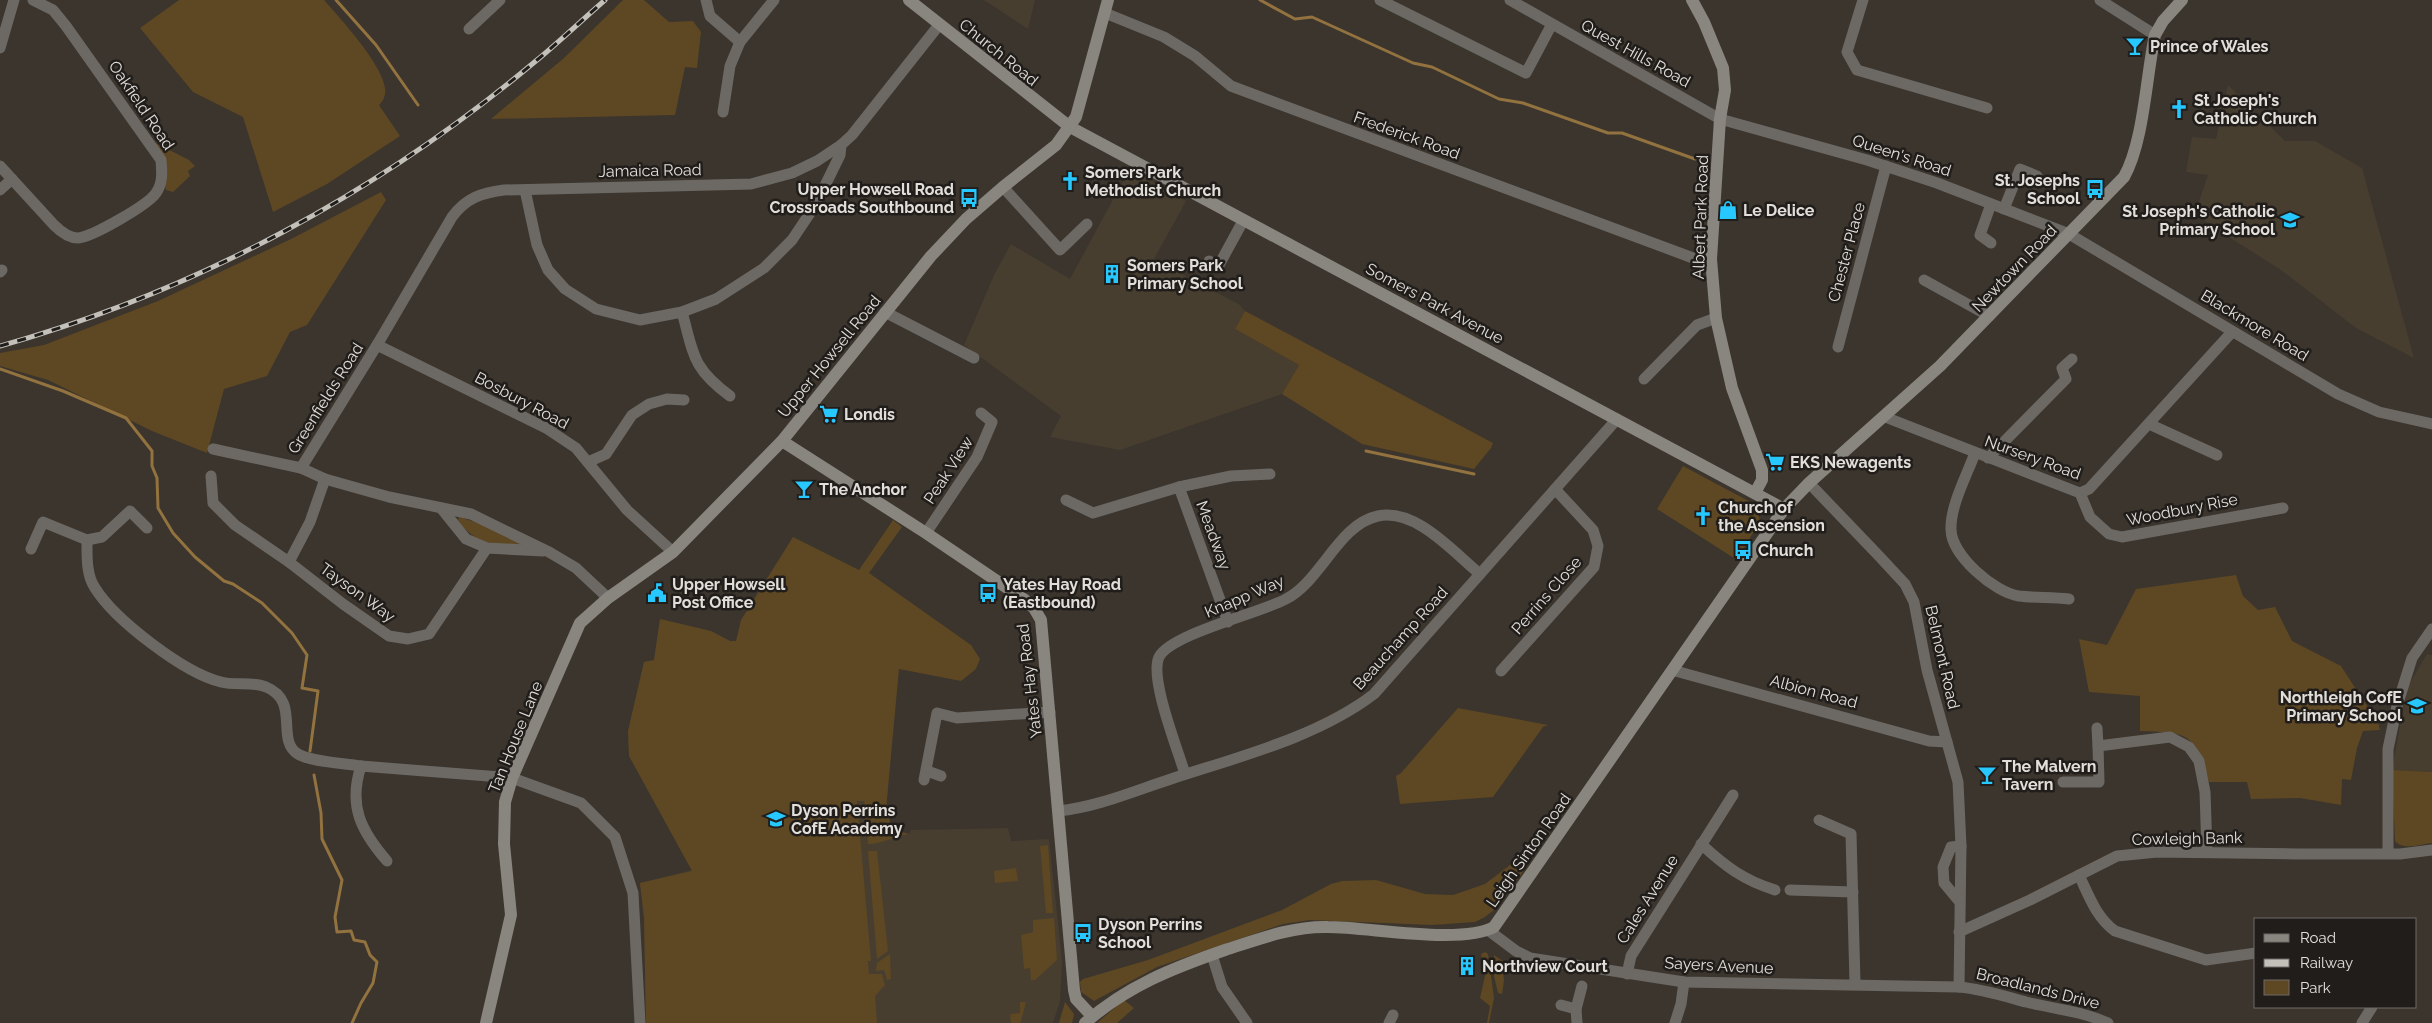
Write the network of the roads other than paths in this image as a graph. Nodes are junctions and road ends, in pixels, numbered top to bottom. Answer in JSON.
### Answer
{"nodes":[{"id":1,"x":14,"y":0,"type":"edge"},
{"id":2,"x":33,"y":0,"type":"edge"},
{"id":3,"x":500,"y":0,"type":"edge"},
{"id":4,"x":706,"y":0,"type":"edge"},
{"id":5,"x":774,"y":0,"type":"edge"},
{"id":6,"x":909,"y":0,"type":"edge"},
{"id":7,"x":1108,"y":0,"type":"edge"},
{"id":8,"x":1380,"y":0,"type":"edge"},
{"id":9,"x":1510,"y":0,"type":"edge"},
{"id":10,"x":1692,"y":0,"type":"edge"},
{"id":11,"x":1863,"y":0,"type":"edge"},
{"id":12,"x":2100,"y":0,"type":"edge"},
{"id":13,"x":2182,"y":0,"type":"edge"},
{"id":14,"x":1105,"y":13,"type":"junction"},
{"id":15,"x":939,"y":24,"type":"junction"},
{"id":16,"x":1552,"y":24,"type":"junction"},
{"id":17,"x":469,"y":30,"type":"dead end"},
{"id":18,"x":2155,"y":35,"type":"junction"},
{"id":19,"x":740,"y":42,"type":"junction"},
{"id":20,"x":0,"y":48,"type":"edge"},
{"id":21,"x":1983,"y":103,"type":"dead end"},
{"id":22,"x":723,"y":112,"type":"dead end"},
{"id":23,"x":1720,"y":119,"type":"junction"},
{"id":24,"x":1070,"y":127,"type":"junction"},
{"id":25,"x":841,"y":145,"type":"junction"},
{"id":26,"x":0,"y":166,"type":"edge"},
{"id":27,"x":1886,"y":166,"type":"junction"},
{"id":28,"x":2037,"y":176,"type":"dead end"},
{"id":29,"x":12,"y":179,"type":"junction"},
{"id":30,"x":1003,"y":187,"type":"junction"},
{"id":31,"x":0,"y":190,"type":"edge"},
{"id":32,"x":525,"y":190,"type":"junction"},
{"id":33,"x":1992,"y":204,"type":"junction"},
{"id":34,"x":2004,"y":209,"type":"junction"},
{"id":35,"x":1243,"y":221,"type":"junction"},
{"id":36,"x":1087,"y":224,"type":"dead end"},
{"id":37,"x":2070,"y":234,"type":"junction"},
{"id":38,"x":1991,"y":243,"type":"dead end"},
{"id":39,"x":1711,"y":259,"type":"junction"},
{"id":40,"x":1209,"y":261,"type":"dead end"},
{"id":41,"x":1924,"y":280,"type":"dead end"},
{"id":42,"x":682,"y":312,"type":"junction"},
{"id":43,"x":885,"y":312,"type":"junction"},
{"id":44,"x":1989,"y":316,"type":"junction"},
{"id":45,"x":1716,"y":318,"type":"junction"},
{"id":46,"x":2232,"y":332,"type":"junction"},
{"id":47,"x":377,"y":345,"type":"junction"},
{"id":48,"x":1838,"y":347,"type":"dead end"},
{"id":49,"x":974,"y":358,"type":"dead end"},
{"id":50,"x":2072,"y":359,"type":"dead end"},
{"id":51,"x":1644,"y":379,"type":"dead end"},
{"id":52,"x":730,"y":396,"type":"dead end"},
{"id":53,"x":684,"y":400,"type":"dead end"},
{"id":54,"x":981,"y":413,"type":"dead end"},
{"id":55,"x":1885,"y":417,"type":"junction"},
{"id":56,"x":1618,"y":420,"type":"junction"},
{"id":57,"x":2149,"y":424,"type":"junction"},
{"id":58,"x":2432,"y":424,"type":"edge"},
{"id":59,"x":782,"y":441,"type":"junction"},
{"id":60,"x":213,"y":448,"type":"dead end"},
{"id":61,"x":1976,"y":453,"type":"junction"},
{"id":62,"x":2217,"y":455,"type":"dead end"},
{"id":63,"x":1988,"y":458,"type":"junction"},
{"id":64,"x":588,"y":462,"type":"junction"},
{"id":65,"x":301,"y":468,"type":"junction"},
{"id":66,"x":1270,"y":474,"type":"dead end"},
{"id":67,"x":211,"y":476,"type":"dead end"},
{"id":68,"x":325,"y":479,"type":"junction"},
{"id":69,"x":1809,"y":483,"type":"junction"},
{"id":70,"x":1179,"y":487,"type":"junction"},
{"id":71,"x":1555,"y":489,"type":"junction"},
{"id":72,"x":1755,"y":493,"type":"junction"},
{"id":73,"x":2080,"y":493,"type":"junction"},
{"id":74,"x":1066,"y":500,"type":"dead end"},
{"id":75,"x":442,"y":508,"type":"junction"},
{"id":76,"x":2283,"y":508,"type":"dead end"},
{"id":77,"x":1784,"y":509,"type":"junction"},
{"id":78,"x":147,"y":528,"type":"dead end"},
{"id":79,"x":926,"y":533,"type":"junction"},
{"id":80,"x":86,"y":540,"type":"junction"},
{"id":81,"x":487,"y":548,"type":"junction"},
{"id":82,"x":31,"y":549,"type":"dead end"},
{"id":83,"x":549,"y":552,"type":"junction"},
{"id":84,"x":673,"y":552,"type":"junction"},
{"id":85,"x":289,"y":562,"type":"junction"},
{"id":86,"x":1480,"y":574,"type":"junction"},
{"id":87,"x":608,"y":598,"type":"junction"},
{"id":88,"x":2069,"y":599,"type":"dead end"},
{"id":89,"x":1228,"y":622,"type":"junction"},
{"id":90,"x":2432,"y":629,"type":"edge"},
{"id":91,"x":1672,"y":670,"type":"junction"},
{"id":92,"x":1501,"y":671,"type":"dead end"},
{"id":93,"x":1050,"y":712,"type":"junction"},
{"id":94,"x":2097,"y":728,"type":"dead end"},
{"id":95,"x":1947,"y":742,"type":"junction"},
{"id":96,"x":2098,"y":746,"type":"junction"},
{"id":97,"x":361,"y":766,"type":"junction"},
{"id":98,"x":1185,"y":774,"type":"junction"},
{"id":99,"x":941,"y":776,"type":"dead end"},
{"id":100,"x":512,"y":778,"type":"junction"},
{"id":101,"x":2064,"y":782,"type":"dead end"},
{"id":102,"x":1733,"y":795,"type":"dead end"},
{"id":103,"x":1058,"y":811,"type":"junction"},
{"id":104,"x":1819,"y":820,"type":"dead end"},
{"id":105,"x":1701,"y":844,"type":"junction"},
{"id":106,"x":1961,"y":846,"type":"junction"},
{"id":107,"x":2432,"y":850,"type":"edge"},
{"id":108,"x":2207,"y":852,"type":"junction"},
{"id":109,"x":2388,"y":853,"type":"junction"},
{"id":110,"x":387,"y":861,"type":"dead end"},
{"id":111,"x":2079,"y":875,"type":"junction"},
{"id":112,"x":1775,"y":890,"type":"dead end"},
{"id":113,"x":1790,"y":890,"type":"dead end"},
{"id":114,"x":1853,"y":892,"type":"junction"},
{"id":115,"x":1959,"y":901,"type":"junction"},
{"id":116,"x":1488,"y":930,"type":"junction"},
{"id":117,"x":1959,"y":932,"type":"junction"},
{"id":118,"x":2254,"y":953,"type":"edge"},
{"id":119,"x":1212,"y":955,"type":"junction"},
{"id":120,"x":1627,"y":974,"type":"junction"},
{"id":121,"x":1684,"y":982,"type":"junction"},
{"id":122,"x":1855,"y":983,"type":"junction"},
{"id":123,"x":1582,"y":986,"type":"dead end"},
{"id":124,"x":1959,"y":987,"type":"junction"},
{"id":125,"x":1561,"y":1005,"type":"dead end"},
{"id":126,"x":2371,"y":1008,"type":"edge"},
{"id":127,"x":1576,"y":1009,"type":"junction"},
{"id":128,"x":1089,"y":1020,"type":"edge"},
{"id":129,"x":486,"y":1023,"type":"edge"},
{"id":130,"x":640,"y":1023,"type":"edge"},
{"id":131,"x":1247,"y":1023,"type":"edge"},
{"id":132,"x":1577,"y":1023,"type":"edge"},
{"id":133,"x":1675,"y":1023,"type":"edge"},
{"id":134,"x":2108,"y":1023,"type":"edge"},
{"id":135,"x":2362,"y":1023,"type":"edge"}],
"edges":[{"from":1,"to":20,"type":"street"},
{"from":2,"to":29,"type":"street","name":"Oakfield Road"},
{"from":3,"to":17,"type":"street"},
{"from":4,"to":19,"type":"street"},
{"from":5,"to":19,"type":"street"},
{"from":6,"to":15,"type":"street","name":"Church Road"},
{"from":7,"to":14,"type":"street","name":"Upper Howsell Road"},
{"from":8,"to":16,"type":"street"},
{"from":9,"to":16,"type":"street","name":"Quest Hills Road"},
{"from":10,"to":23,"type":"street","name":"Albert Park Road"},
{"from":11,"to":21,"type":"street"},
{"from":12,"to":18,"type":"street"},
{"from":13,"to":18,"type":"street","name":"Newtown Road"},
{"from":14,"to":24,"type":"street","name":"Upper Howsell Road"},
{"from":14,"to":39,"type":"street","name":"Frederick Road"},
{"from":15,"to":24,"type":"street","name":"Church Road"},
{"from":15,"to":25,"type":"street","name":"Jamaica Road"},
{"from":16,"to":23,"type":"street","name":"Quest Hills Road"},
{"from":18,"to":37,"type":"street","name":"Newtown Road"},
{"from":19,"to":22,"type":"street"},
{"from":23,"to":27,"type":"street","name":"Queen's Road"},
{"from":23,"to":39,"type":"street","name":"Albert Park Road"},
{"from":24,"to":30,"type":"street","name":"Upper Howsell Road"},
{"from":24,"to":35,"type":"street","name":"Somers Park Avenue"},
{"from":25,"to":32,"type":"street","name":"Jamaica Road"},
{"from":25,"to":42,"type":"street"},
{"from":26,"to":29,"type":"street","name":"Oakfield Road"},
{"from":27,"to":33,"type":"street","name":"Queen's Road"},
{"from":27,"to":48,"type":"street","name":"Chester Place"},
{"from":28,"to":34,"type":"street"},
{"from":29,"to":31,"type":"street"},
{"from":30,"to":36,"type":"street"},
{"from":30,"to":43,"type":"street","name":"Upper Howsell Road"},
{"from":32,"to":42,"type":"street"},
{"from":32,"to":47,"type":"street","name":"Jamaica Road"},
{"from":33,"to":34,"type":"street","name":"Queen's Road"},
{"from":33,"to":38,"type":"street"},
{"from":34,"to":37,"type":"street","name":"Queen's Road"},
{"from":35,"to":40,"type":"street"},
{"from":35,"to":56,"type":"street","name":"Somers Park Avenue"},
{"from":37,"to":44,"type":"street","name":"Newtown Road"},
{"from":37,"to":46,"type":"street","name":"Blackmore Road"},
{"from":39,"to":45,"type":"street","name":"Albert Park Road"},
{"from":41,"to":44,"type":"street"},
{"from":42,"to":52,"type":"street"},
{"from":43,"to":49,"type":"street"},
{"from":43,"to":59,"type":"street","name":"Upper Howsell Road"},
{"from":44,"to":55,"type":"street","name":"Newtown Road"},
{"from":45,"to":51,"type":"street"},
{"from":45,"to":72,"type":"street","name":"Albert Park Road"},
{"from":46,"to":57,"type":"street","name":"Nursery Road"},
{"from":46,"to":58,"type":"street","name":"Blackmore Road"},
{"from":47,"to":64,"type":"street","name":"Bosbury Road"},
{"from":47,"to":65,"type":"street","name":"Greenfields Road"},
{"from":50,"to":63,"type":"street"},
{"from":53,"to":64,"type":"street"},
{"from":54,"to":79,"type":"street","name":"Peak View"},
{"from":55,"to":61,"type":"street","name":"Nursery Road"},
{"from":55,"to":69,"type":"street","name":"Newtown Road"},
{"from":56,"to":71,"type":"street","name":"Beauchamp Road"},
{"from":56,"to":72,"type":"street","name":"Somers Park Avenue"},
{"from":57,"to":62,"type":"street"},
{"from":57,"to":73,"type":"street","name":"Nursery Road"},
{"from":59,"to":79,"type":"street","name":"Yates Hay Road"},
{"from":59,"to":84,"type":"street","name":"Upper Howsell Road"},
{"from":60,"to":65,"type":"street","name":"Greenfields Road"},
{"from":61,"to":63,"type":"street","name":"Nursery Road"},
{"from":61,"to":88,"type":"street"},
{"from":63,"to":73,"type":"street","name":"Nursery Road"},
{"from":64,"to":84,"type":"street","name":"Bosbury Road"},
{"from":65,"to":68,"type":"street","name":"Greenfields Road"},
{"from":66,"to":70,"type":"street","name":"Meadway"},
{"from":67,"to":85,"type":"street","name":"Tayson Way"},
{"from":68,"to":75,"type":"street","name":"Greenfields Road"},
{"from":68,"to":85,"type":"street"},
{"from":69,"to":77,"type":"street","name":"Newtown Road"},
{"from":69,"to":95,"type":"street","name":"Belmont Road"},
{"from":70,"to":74,"type":"street","name":"Meadway"},
{"from":70,"to":89,"type":"street","name":"Meadway"},
{"from":71,"to":86,"type":"street","name":"Beauchamp Road"},
{"from":71,"to":92,"type":"street","name":"Perrins Close"},
{"from":72,"to":77,"type":"street","name":"Somers Park Avenue"},
{"from":73,"to":76,"type":"street","name":"Woodbury Rise"},
{"from":75,"to":81,"type":"street","name":"Greenfields Road"},
{"from":75,"to":83,"type":"street","name":"Greenfields Road"},
{"from":77,"to":91,"type":"street","name":"Leigh Sinton Road"},
{"from":78,"to":80,"type":"street"},
{"from":79,"to":93,"type":"street","name":"Yates Hay Road"},
{"from":80,"to":82,"type":"street"},
{"from":80,"to":97,"type":"street"},
{"from":81,"to":83,"type":"street","name":"Greenfields Road"},
{"from":81,"to":85,"type":"street","name":"Tayson Way"},
{"from":83,"to":87,"type":"street","name":"Greenfields Road"},
{"from":84,"to":87,"type":"street","name":"Upper Howsell Road"},
{"from":86,"to":89,"type":"street","name":"Knapp Way"},
{"from":86,"to":98,"type":"street","name":"Beauchamp Road"},
{"from":87,"to":100,"type":"street","name":"Tan House Lane"},
{"from":89,"to":98,"type":"street","name":"Knapp Way"},
{"from":90,"to":109,"type":"street"},
{"from":91,"to":95,"type":"street","name":"Albion Road"},
{"from":91,"to":116,"type":"street","name":"Leigh Sinton Road"},
{"from":93,"to":99,"type":"street"},
{"from":93,"to":103,"type":"street","name":"Yates Hay Road"},
{"from":94,"to":96,"type":"street"},
{"from":95,"to":106,"type":"street","name":"Belmont Road"},
{"from":96,"to":101,"type":"street"},
{"from":96,"to":108,"type":"street"},
{"from":97,"to":100,"type":"street"},
{"from":97,"to":110,"type":"street"},
{"from":98,"to":103,"type":"street","name":"Beauchamp Road"},
{"from":100,"to":129,"type":"street","name":"Tan House Lane"},
{"from":100,"to":130,"type":"street"},
{"from":102,"to":105,"type":"street","name":"Cales Avenue"},
{"from":103,"to":128,"type":"street","name":"Yates Hay Road"},
{"from":104,"to":114,"type":"street"},
{"from":105,"to":112,"type":"street"},
{"from":105,"to":120,"type":"street","name":"Cales Avenue"},
{"from":106,"to":115,"type":"street","name":"Belmont Road"},
{"from":106,"to":115,"type":"street"},
{"from":107,"to":109,"type":"street","name":"Cowleigh Bank"},
{"from":108,"to":109,"type":"street","name":"Cowleigh Bank"},
{"from":108,"to":111,"type":"street","name":"Cowleigh Bank"},
{"from":111,"to":117,"type":"street","name":"Cowleigh Bank"},
{"from":111,"to":118,"type":"street"},
{"from":113,"to":114,"type":"street"},
{"from":114,"to":122,"type":"street"},
{"from":115,"to":117,"type":"street","name":"Belmont Road"},
{"from":116,"to":119,"type":"street","name":"Leigh Sinton Road"},
{"from":116,"to":120,"type":"street","name":"Sayers Avenue"},
{"from":117,"to":124,"type":"street","name":"Belmont Road"},
{"from":119,"to":128,"type":"street","name":"Leigh Sinton Road"},
{"from":119,"to":131,"type":"street"},
{"from":120,"to":121,"type":"street","name":"Sayers Avenue"},
{"from":121,"to":122,"type":"street","name":"Sayers Avenue"},
{"from":121,"to":133,"type":"street"},
{"from":122,"to":124,"type":"street","name":"Sayers Avenue"},
{"from":123,"to":127,"type":"street"},
{"from":124,"to":134,"type":"street","name":"Broadlands Drive"},
{"from":125,"to":127,"type":"street"},
{"from":126,"to":135,"type":"street"},
{"from":127,"to":132,"type":"street"}]}
